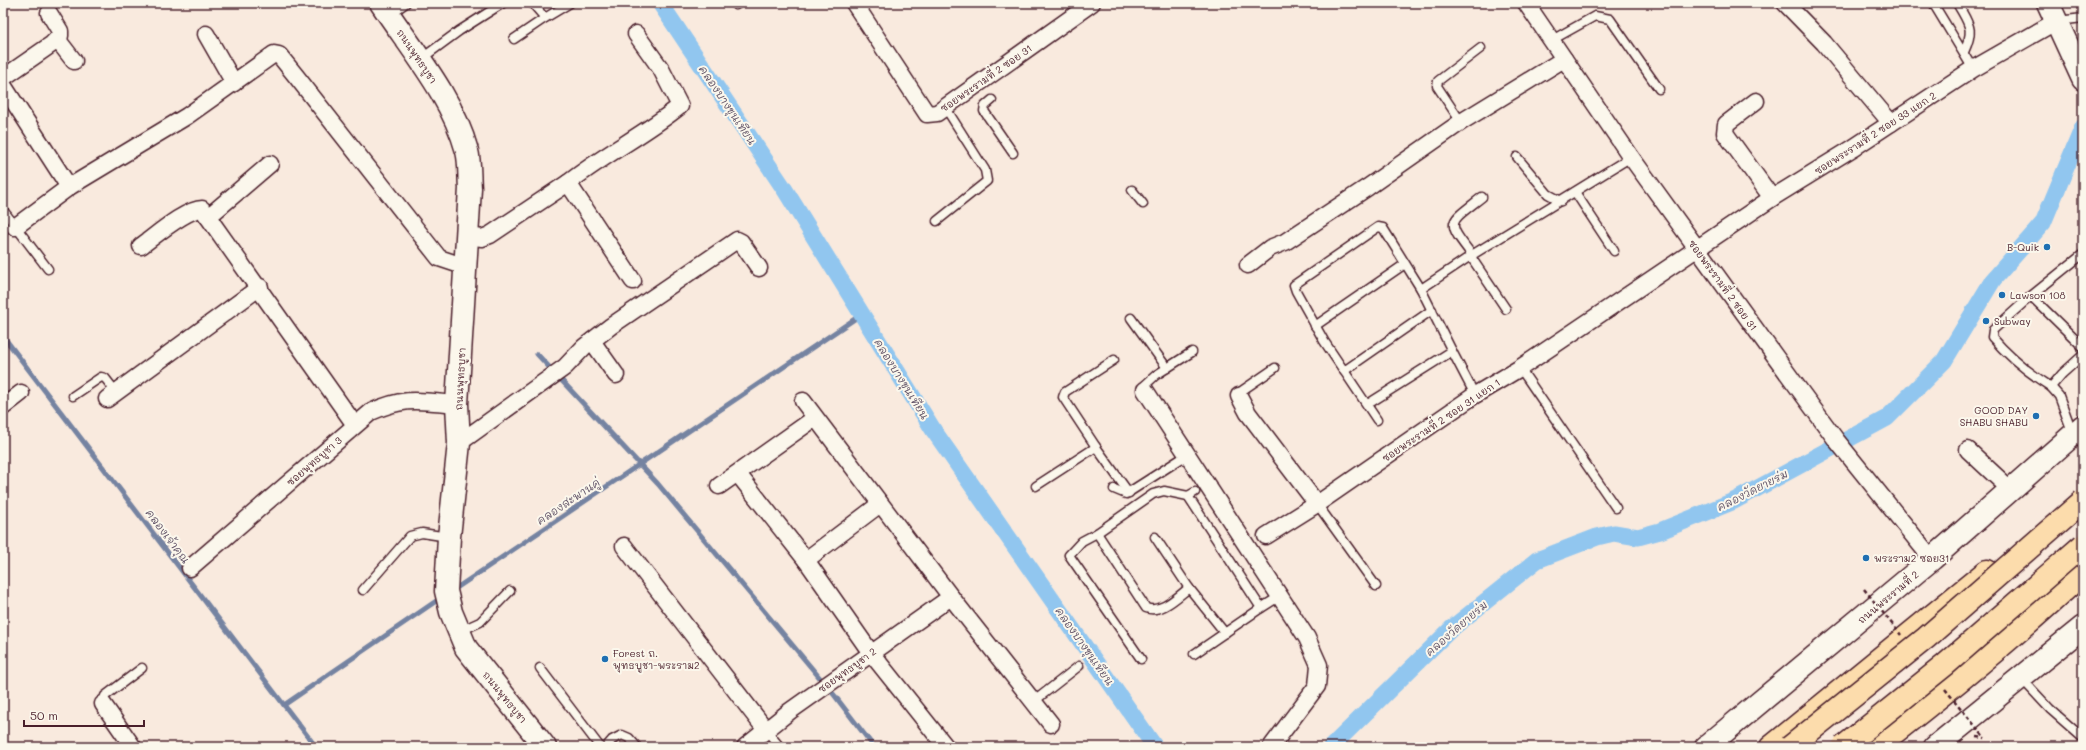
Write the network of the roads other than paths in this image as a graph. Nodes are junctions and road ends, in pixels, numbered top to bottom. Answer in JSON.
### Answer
{"nodes":[{"id":1,"x":532,"y":3,"type":"edge"},
{"id":2,"x":570,"y":3,"type":"edge"},
{"id":3,"x":854,"y":3,"type":"edge"},
{"id":4,"x":1092,"y":3,"type":"edge"},
{"id":5,"x":1526,"y":3,"type":"edge"},
{"id":6,"x":1785,"y":3,"type":"edge"},
{"id":7,"x":1933,"y":3,"type":"edge"},
{"id":8,"x":1958,"y":3,"type":"edge"},
{"id":9,"x":498,"y":4,"type":"edge"},
{"id":10,"x":392,"y":7,"type":"edge"},
{"id":11,"x":2052,"y":12,"type":"edge"},
{"id":12,"x":49,"y":13,"type":"dead end"},
{"id":13,"x":545,"y":18,"type":"junction"},
{"id":14,"x":2083,"y":18,"type":"edge"},
{"id":15,"x":206,"y":34,"type":"dead end"},
{"id":16,"x":636,"y":34,"type":"dead end"},
{"id":17,"x":57,"y":39,"type":"junction"},
{"id":18,"x":514,"y":39,"type":"dead end"},
{"id":19,"x":1552,"y":40,"type":"junction"},
{"id":20,"x":1480,"y":48,"type":"dead end"},
{"id":21,"x":1964,"y":52,"type":"junction"},
{"id":22,"x":1564,"y":59,"type":"junction"},
{"id":23,"x":420,"y":60,"type":"junction"},
{"id":24,"x":74,"y":61,"type":"dead end"},
{"id":25,"x":1973,"y":69,"type":"junction"},
{"id":26,"x":3,"y":78,"type":"edge"},
{"id":27,"x":2083,"y":79,"type":"edge"},
{"id":28,"x":234,"y":83,"type":"junction"},
{"id":29,"x":1659,"y":89,"type":"dead end"},
{"id":30,"x":992,"y":100,"type":"dead end"},
{"id":31,"x":1756,"y":101,"type":"dead end"},
{"id":32,"x":945,"y":107,"type":"junction"},
{"id":33,"x":1461,"y":122,"type":"junction"},
{"id":34,"x":1891,"y":123,"type":"junction"},
{"id":35,"x":1013,"y":153,"type":"dead end"},
{"id":36,"x":1517,"y":157,"type":"dead end"},
{"id":37,"x":1631,"y":157,"type":"junction"},
{"id":38,"x":270,"y":164,"type":"dead end"},
{"id":39,"x":568,"y":183,"type":"junction"},
{"id":40,"x":69,"y":187,"type":"junction"},
{"id":41,"x":1132,"y":190,"type":"dead end"},
{"id":42,"x":1575,"y":192,"type":"junction"},
{"id":43,"x":1482,"y":197,"type":"dead end"},
{"id":44,"x":1772,"y":198,"type":"junction"},
{"id":45,"x":1561,"y":201,"type":"junction"},
{"id":46,"x":1143,"y":204,"type":"dead end"},
{"id":47,"x":3,"y":210,"type":"edge"},
{"id":48,"x":208,"y":217,"type":"junction"},
{"id":49,"x":938,"y":221,"type":"dead end"},
{"id":50,"x":15,"y":227,"type":"junction"},
{"id":51,"x":468,"y":236,"type":"junction"},
{"id":52,"x":141,"y":246,"type":"dead end"},
{"id":53,"x":1698,"y":249,"type":"junction"},
{"id":54,"x":1614,"y":251,"type":"dead end"},
{"id":55,"x":2083,"y":254,"type":"edge"},
{"id":56,"x":1472,"y":255,"type":"junction"},
{"id":57,"x":1405,"y":264,"type":"junction"},
{"id":58,"x":1248,"y":265,"type":"dead end"},
{"id":59,"x":466,"y":267,"type":"junction"},
{"id":60,"x":759,"y":268,"type":"dead end"},
{"id":61,"x":48,"y":269,"type":"dead end"},
{"id":62,"x":633,"y":281,"type":"dead end"},
{"id":63,"x":260,"y":287,"type":"junction"},
{"id":64,"x":1420,"y":289,"type":"junction"},
{"id":65,"x":2031,"y":296,"type":"junction"},
{"id":66,"x":1506,"y":309,"type":"dead end"},
{"id":67,"x":1432,"y":310,"type":"junction"},
{"id":68,"x":1131,"y":318,"type":"dead end"},
{"id":69,"x":1315,"y":326,"type":"junction"},
{"id":70,"x":592,"y":341,"type":"junction"},
{"id":71,"x":2083,"y":347,"type":"edge"},
{"id":72,"x":1452,"y":351,"type":"junction"},
{"id":73,"x":1192,"y":352,"type":"dead end"},
{"id":74,"x":2083,"y":355,"type":"edge"},
{"id":75,"x":1114,"y":360,"type":"dead end"},
{"id":76,"x":1167,"y":368,"type":"junction"},
{"id":77,"x":1275,"y":368,"type":"dead end"},
{"id":78,"x":1520,"y":368,"type":"junction"},
{"id":79,"x":1344,"y":371,"type":"junction"},
{"id":80,"x":616,"y":375,"type":"dead end"},
{"id":81,"x":2051,"y":387,"type":"junction"},
{"id":82,"x":1145,"y":390,"type":"joint"},
{"id":83,"x":21,"y":394,"type":"dead end"},
{"id":84,"x":1475,"y":395,"type":"junction"},
{"id":85,"x":73,"y":396,"type":"dead end"},
{"id":86,"x":111,"y":396,"type":"joint"},
{"id":87,"x":1239,"y":396,"type":"joint"},
{"id":88,"x":804,"y":401,"type":"dead end"},
{"id":89,"x":457,"y":404,"type":"junction"},
{"id":90,"x":1368,"y":404,"type":"junction"},
{"id":91,"x":3,"y":407,"type":"edge"},
{"id":92,"x":815,"y":418,"type":"junction"},
{"id":93,"x":1377,"y":420,"type":"dead end"},
{"id":94,"x":355,"y":425,"type":"junction"},
{"id":95,"x":2078,"y":430,"type":"edge"},
{"id":96,"x":459,"y":443,"type":"junction"},
{"id":97,"x":1096,"y":447,"type":"junction"},
{"id":98,"x":1968,"y":450,"type":"dead end"},
{"id":99,"x":1186,"y":454,"type":"junction"},
{"id":100,"x":738,"y":474,"type":"junction"},
{"id":101,"x":718,"y":486,"type":"dead end"},
{"id":102,"x":1036,"y":486,"type":"dead end"},
{"id":103,"x":1114,"y":489,"type":"dead end"},
{"id":104,"x":2083,"y":489,"type":"edge"},
{"id":105,"x":2012,"y":490,"type":"junction"},
{"id":106,"x":1129,"y":493,"type":"junction"},
{"id":107,"x":2083,"y":501,"type":"edge"},
{"id":108,"x":880,"y":504,"type":"junction"},
{"id":109,"x":1317,"y":504,"type":"junction"},
{"id":110,"x":1616,"y":508,"type":"dead end"},
{"id":111,"x":1097,"y":533,"type":"junction"},
{"id":112,"x":1266,"y":536,"type":"dead end"},
{"id":113,"x":449,"y":537,"type":"junction"},
{"id":114,"x":1156,"y":537,"type":"dead end"},
{"id":115,"x":2083,"y":545,"type":"edge"},
{"id":116,"x":624,"y":546,"type":"dead end"},
{"id":117,"x":1932,"y":559,"type":"junction"},
{"id":118,"x":806,"y":560,"type":"junction"},
{"id":119,"x":190,"y":568,"type":"dead end"},
{"id":120,"x":2083,"y":573,"type":"edge"},
{"id":121,"x":1376,"y":586,"type":"dead end"},
{"id":122,"x":1189,"y":588,"type":"junction"},
{"id":123,"x":363,"y":590,"type":"dead end"},
{"id":124,"x":510,"y":591,"type":"dead end"},
{"id":125,"x":1280,"y":596,"type":"junction"},
{"id":126,"x":951,"y":597,"type":"junction"},
{"id":127,"x":1261,"y":608,"type":"junction"},
{"id":128,"x":455,"y":622,"type":"junction"},
{"id":129,"x":2083,"y":627,"type":"edge"},
{"id":130,"x":1226,"y":633,"type":"junction"},
{"id":131,"x":871,"y":653,"type":"junction"},
{"id":132,"x":1194,"y":654,"type":"dead end"},
{"id":133,"x":1141,"y":659,"type":"dead end"},
{"id":134,"x":1078,"y":666,"type":"dead end"},
{"id":135,"x":142,"y":668,"type":"dead end"},
{"id":136,"x":540,"y":668,"type":"dead end"},
{"id":137,"x":2021,"y":678,"type":"junction"},
{"id":138,"x":1033,"y":702,"type":"junction"},
{"id":139,"x":103,"y":704,"type":"joint"},
{"id":140,"x":1051,"y":724,"type":"dead end"},
{"id":141,"x":766,"y":730,"type":"junction"},
{"id":142,"x":2083,"y":738,"type":"edge"},
{"id":143,"x":133,"y":747,"type":"edge"},
{"id":144,"x":546,"y":747,"type":"edge"},
{"id":145,"x":600,"y":747,"type":"edge"},
{"id":146,"x":606,"y":747,"type":"edge"},
{"id":147,"x":637,"y":747,"type":"edge"},
{"id":148,"x":745,"y":747,"type":"edge"},
{"id":149,"x":780,"y":747,"type":"edge"},
{"id":150,"x":946,"y":747,"type":"edge"},
{"id":151,"x":1271,"y":747,"type":"edge"},
{"id":152,"x":1706,"y":747,"type":"edge"},
{"id":153,"x":1771,"y":747,"type":"edge"},
{"id":154,"x":1790,"y":747,"type":"edge"},
{"id":155,"x":1843,"y":747,"type":"edge"},
{"id":156,"x":1876,"y":747,"type":"edge"},
{"id":157,"x":1935,"y":747,"type":"edge"}],
"edges":[{"from":1,"to":13,"type":"lane"},
{"from":2,"to":13,"type":"lane"},
{"from":3,"to":32,"type":"street","name":"ซอยพระรามที่ 2 ซอย 31"},
{"from":4,"to":32,"type":"street","name":"ซอยพระรามที่ 2 ซอย 31"},
{"from":5,"to":19,"type":"street","name":"ซอยพระรามที่ 2 ซอย 31"},
{"from":6,"to":34,"type":"street"},
{"from":7,"to":21,"type":"lane"},
{"from":8,"to":21,"type":"lane"},
{"from":9,"to":23,"type":"lane"},
{"from":10,"to":23,"type":"main road","name":"ถนนพุทธบูชา"},
{"from":11,"to":14,"type":"lane"},
{"from":11,"to":25,"type":"street","name":"ซอยพระรามที่ 2 ซอย 33 แยก 2"},
{"from":11,"to":27,"type":"main road"},
{"from":12,"to":17,"type":"street"},
{"from":13,"to":18,"type":"lane"},
{"from":15,"to":28,"type":"street"},
{"from":16,"to":39,"type":"street"},
{"from":17,"to":24,"type":"street"},
{"from":17,"to":26,"type":"street"},
{"from":19,"to":22,"type":"street","name":"ซอยพระรามที่ 2 ซอย 31"},
{"from":19,"to":29,"type":"lane"},
{"from":20,"to":33,"type":"lane"},
{"from":21,"to":25,"type":"lane"},
{"from":22,"to":33,"type":"street"},
{"from":22,"to":37,"type":"street","name":"ซอยพระรามที่ 2 ซอย 31"},
{"from":23,"to":51,"type":"main road","name":"ถนนพุทธบูชา"},
{"from":25,"to":34,"type":"street","name":"ซอยพระรามที่ 2 ซอย 33 แยก 2"},
{"from":26,"to":40,"type":"street"},
{"from":28,"to":40,"type":"street"},
{"from":28,"to":59,"type":"street"},
{"from":30,"to":35,"type":"lane"},
{"from":31,"to":44,"type":"street"},
{"from":32,"to":49,"type":"lane"},
{"from":33,"to":58,"type":"street"},
{"from":34,"to":44,"type":"street","name":"ซอยพระรามที่ 2 ซอย 33 แยก 2"},
{"from":36,"to":45,"type":"lane"},
{"from":37,"to":42,"type":"lane"},
{"from":37,"to":53,"type":"street","name":"ซอยพระรามที่ 2 ซอย 31"},
{"from":38,"to":48,"type":"street"},
{"from":39,"to":51,"type":"street"},
{"from":39,"to":62,"type":"street"},
{"from":40,"to":50,"type":"street"},
{"from":41,"to":46,"type":"lane"},
{"from":42,"to":45,"type":"lane"},
{"from":42,"to":54,"type":"lane"},
{"from":43,"to":56,"type":"lane"},
{"from":44,"to":53,"type":"street","name":"ซอยพระรามที่ 2 ซอย 33 แยก 2"},
{"from":45,"to":56,"type":"lane"},
{"from":47,"to":50,"type":"lane"},
{"from":48,"to":52,"type":"street"},
{"from":48,"to":63,"type":"street"},
{"from":50,"to":61,"type":"lane"},
{"from":51,"to":59,"type":"main road","name":"ถนนพุทธบูชา"},
{"from":53,"to":78,"type":"street","name":"ซอยพระรามที่ 2 ซอย 31 แยก 1"},
{"from":53,"to":117,"type":"street","name":"ซอยพระรามที่ 2 ซอย 31"},
{"from":55,"to":65,"type":"lane"},
{"from":56,"to":64,"type":"lane"},
{"from":56,"to":66,"type":"lane"},
{"from":57,"to":64,"type":"lane"},
{"from":57,"to":69,"type":"lane"},
{"from":57,"to":69,"type":"lane"},
{"from":59,"to":89,"type":"main road","name":"ถนนพุทธบูชา"},
{"from":60,"to":70,"type":"street"},
{"from":63,"to":86,"type":"street"},
{"from":63,"to":94,"type":"street"},
{"from":64,"to":67,"type":"lane"},
{"from":65,"to":71,"type":"lane"},
{"from":65,"to":81,"type":"lane"},
{"from":67,"to":72,"type":"lane"},
{"from":67,"to":79,"type":"lane"},
{"from":68,"to":76,"type":"lane"},
{"from":69,"to":79,"type":"lane"},
{"from":70,"to":80,"type":"street"},
{"from":70,"to":96,"type":"street"},
{"from":72,"to":84,"type":"lane"},
{"from":72,"to":90,"type":"lane"},
{"from":73,"to":76,"type":"lane"},
{"from":74,"to":81,"type":"lane"},
{"from":75,"to":97,"type":"lane"},
{"from":76,"to":82,"type":"lane"},
{"from":77,"to":87,"type":"lane"},
{"from":78,"to":84,"type":"street","name":"ซอยพระรามที่ 2 ซอย 31 แยก 1"},
{"from":78,"to":110,"type":"lane"},
{"from":79,"to":90,"type":"lane"},
{"from":81,"to":95,"type":"lane"},
{"from":82,"to":99,"type":"street"},
{"from":83,"to":91,"type":"street"},
{"from":84,"to":109,"type":"street","name":"ซอยพระรามที่ 2 ซอย 31 แยก 1"},
{"from":85,"to":86,"type":"lane"},
{"from":87,"to":109,"type":"street"},
{"from":88,"to":92,"type":"street"},
{"from":89,"to":94,"type":"street","name":"ซอยพุทธบูชา 3"},
{"from":89,"to":96,"type":"main road","name":"ถนนพุทธบูชา"},
{"from":90,"to":93,"type":"lane"},
{"from":92,"to":100,"type":"street"},
{"from":92,"to":108,"type":"street"},
{"from":94,"to":119,"type":"street","name":"ซอยพุทธบูชา 3"},
{"from":95,"to":105,"type":"main road","name":"ถนนพระรามที่ 2"},
{"from":96,"to":113,"type":"main road","name":"ถนนพุทธบูชา"},
{"from":97,"to":102,"type":"lane"},
{"from":97,"to":106,"type":"lane"},
{"from":98,"to":105,"type":"street"},
{"from":99,"to":106,"type":"lane"},
{"from":99,"to":125,"type":"street"},
{"from":100,"to":101,"type":"street"},
{"from":100,"to":118,"type":"street"},
{"from":103,"to":106,"type":"lane"},
{"from":104,"to":153,"type":"highway"},
{"from":105,"to":117,"type":"main road","name":"ถนนพระรามที่ 2"},
{"from":107,"to":154,"type":"highway","bridge":true},
{"from":108,"to":118,"type":"street"},
{"from":108,"to":126,"type":"street"},
{"from":109,"to":112,"type":"street","name":"ซอยพระรามที่ 2 ซอย 31 แยก 1"},
{"from":109,"to":121,"type":"lane"},
{"from":111,"to":122,"type":"lane"},
{"from":111,"to":127,"type":"lane"},
{"from":111,"to":133,"type":"lane"},
{"from":113,"to":123,"type":"lane"},
{"from":113,"to":128,"type":"main road","name":"ถนนพุทธบูชา"},
{"from":114,"to":122,"type":"lane"},
{"from":115,"to":155,"type":"highway","bridge":true},
{"from":116,"to":141,"type":"street"},
{"from":117,"to":152,"type":"main road","name":"ถนนพระรามที่ 2"},
{"from":118,"to":131,"type":"street"},
{"from":120,"to":156,"type":"highway"},
{"from":122,"to":130,"type":"lane"},
{"from":124,"to":128,"type":"lane"},
{"from":125,"to":127,"type":"lane"},
{"from":125,"to":151,"type":"street"},
{"from":126,"to":131,"type":"street","name":"ซอยพุทธบูชา 2"},
{"from":126,"to":138,"type":"street"},
{"from":127,"to":130,"type":"lane"},
{"from":128,"to":144,"type":"main road","name":"ถนนพุทธบูชา"},
{"from":129,"to":137,"type":"main road"},
{"from":130,"to":132,"type":"lane"},
{"from":131,"to":141,"type":"street","name":"ซอยพุทธบูชา 2"},
{"from":131,"to":150,"type":"street"},
{"from":134,"to":138,"type":"lane"},
{"from":135,"to":139,"type":"lane"},
{"from":136,"to":145,"type":"lane"},
{"from":137,"to":142,"type":"lane"},
{"from":137,"to":157,"type":"main road"},
{"from":138,"to":140,"type":"street"},
{"from":139,"to":143,"type":"street"},
{"from":141,"to":148,"type":"street","name":"ซอยพุทธบูชา 2"},
{"from":141,"to":149,"type":"lane"},
{"from":146,"to":147,"type":"lane"}]}
